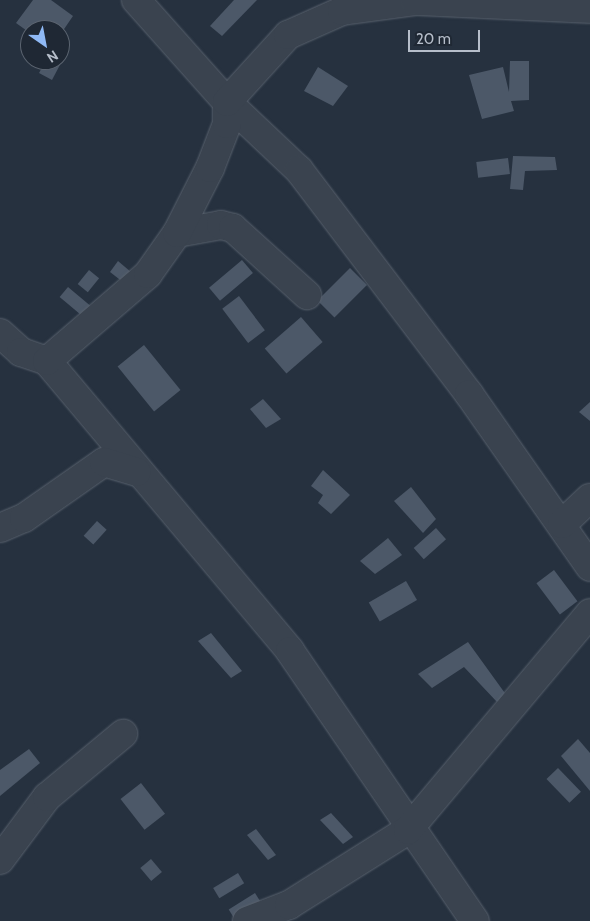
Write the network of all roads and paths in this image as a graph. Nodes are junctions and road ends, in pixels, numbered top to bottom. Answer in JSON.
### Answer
{"nodes":[{"id":1,"x":136,"y":0,"type":"edge"},
{"id":2,"x":590,"y":9,"type":"edge"},
{"id":3,"x":227,"y":102,"type":"junction"},
{"id":4,"x":177,"y":233,"type":"junction"},
{"id":5,"x":307,"y":295,"type":"dead end"},
{"id":6,"x":0,"y":333,"type":"edge"},
{"id":7,"x":47,"y":361,"type":"junction"},
{"id":8,"x":137,"y":472,"type":"junction"},
{"id":9,"x":590,"y":498,"type":"edge"},
{"id":10,"x":562,"y":524,"type":"junction"},
{"id":11,"x":0,"y":528,"type":"edge"},
{"id":12,"x":590,"y":567,"type":"edge"},
{"id":13,"x":590,"y":612,"type":"edge"},
{"id":14,"x":123,"y":734,"type":"dead end"},
{"id":15,"x":408,"y":830,"type":"junction"},
{"id":16,"x":0,"y":860,"type":"edge"},
{"id":17,"x":247,"y":921,"type":"edge"},
{"id":18,"x":475,"y":921,"type":"edge"}],
"edges":[{"from":1,"to":3,"type":"street"},
{"from":2,"to":3,"type":"street"},
{"from":3,"to":4,"type":"street"},
{"from":3,"to":10,"type":"street"},
{"from":4,"to":5,"type":"street"},
{"from":4,"to":7,"type":"street"},
{"from":6,"to":7,"type":"street"},
{"from":7,"to":8,"type":"street"},
{"from":8,"to":11,"type":"street"},
{"from":8,"to":15,"type":"street"},
{"from":9,"to":10,"type":"street"},
{"from":10,"to":12,"type":"street"},
{"from":13,"to":15,"type":"street"},
{"from":14,"to":16,"type":"street"},
{"from":15,"to":17,"type":"street"},
{"from":15,"to":18,"type":"street"}]}
